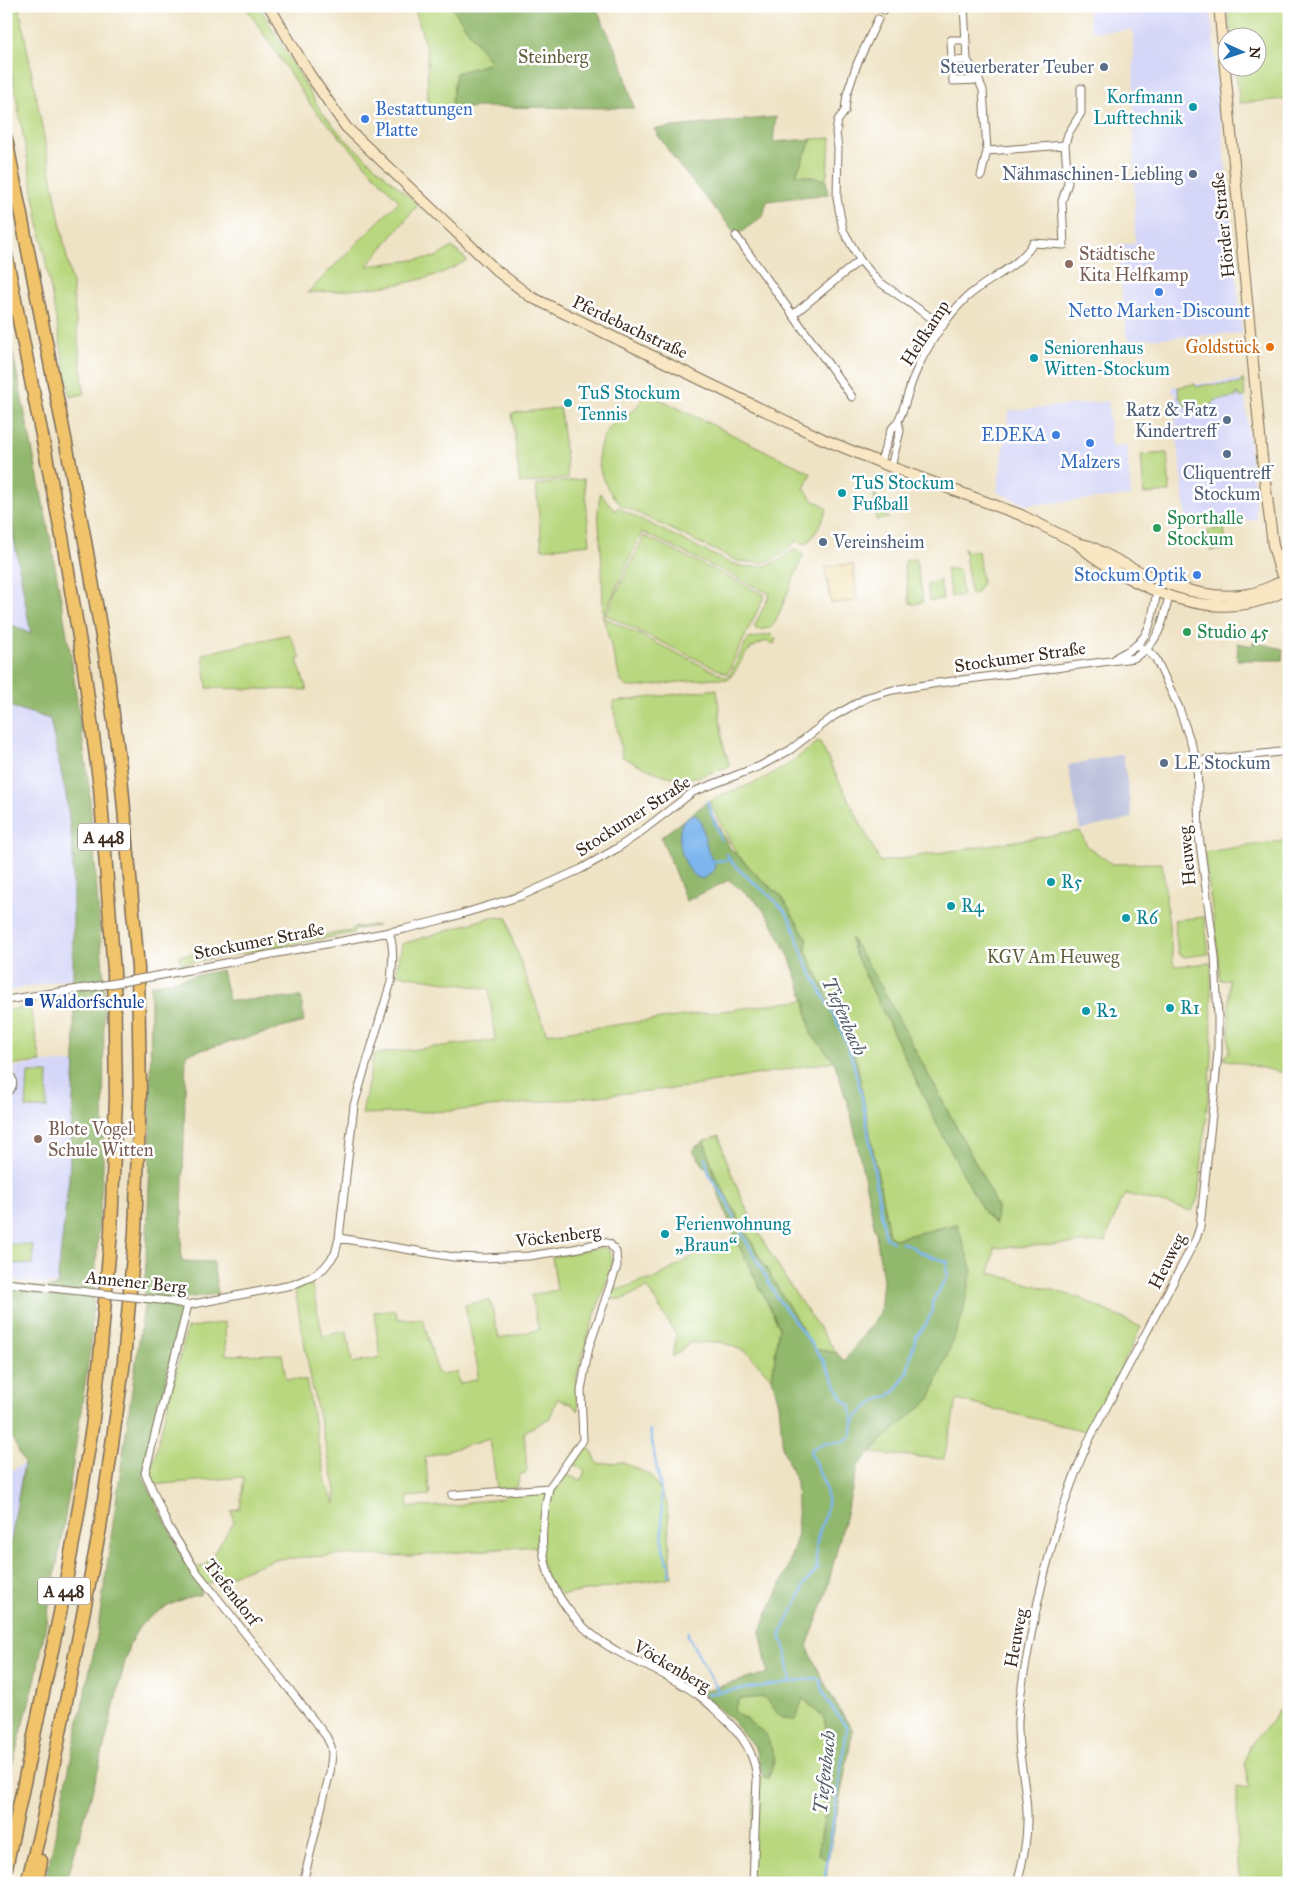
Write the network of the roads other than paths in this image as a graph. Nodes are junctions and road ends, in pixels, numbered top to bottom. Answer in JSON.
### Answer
{"nodes":[{"id":1,"x":269,"y":6,"type":"edge"},
{"id":2,"x":964,"y":6,"type":"edge"},
{"id":3,"x":1218,"y":6,"type":"edge"},
{"id":4,"x":878,"y":19,"type":"dead end"},
{"id":5,"x":966,"y":40,"type":"junction"},
{"id":6,"x":967,"y":60,"type":"junction"},
{"id":7,"x":952,"y":61,"type":"junction"},
{"id":8,"x":979,"y":80,"type":"junction"},
{"id":9,"x":1081,"y":88,"type":"dead end"},
{"id":10,"x":6,"y":139,"type":"edge"},
{"id":11,"x":1065,"y":145,"type":"junction"},
{"id":12,"x":987,"y":151,"type":"junction"},
{"id":13,"x":981,"y":176,"type":"dead end"},
{"id":14,"x":736,"y":236,"type":"dead end"},
{"id":15,"x":6,"y":255,"type":"edge"},
{"id":16,"x":860,"y":260,"type":"junction"},
{"id":17,"x":794,"y":314,"type":"junction"},
{"id":18,"x":943,"y":326,"type":"junction"},
{"id":19,"x":852,"y":397,"type":"dead end"},
{"id":20,"x":898,"y":421,"type":"junction"},
{"id":21,"x":880,"y":463,"type":"junction"},
{"id":22,"x":890,"y":467,"type":"junction"},
{"id":23,"x":1077,"y":543,"type":"junction"},
{"id":24,"x":1166,"y":583,"type":"junction"},
{"id":25,"x":1287,"y":585,"type":"edge"},
{"id":26,"x":1157,"y":591,"type":"junction"},
{"id":27,"x":1169,"y":596,"type":"junction"},
{"id":28,"x":1135,"y":646,"type":"junction"},
{"id":29,"x":1147,"y":650,"type":"junction"},
{"id":30,"x":1115,"y":659,"type":"junction"},
{"id":31,"x":1289,"y":751,"type":"edge"},
{"id":32,"x":1197,"y":761,"type":"junction"},
{"id":33,"x":389,"y":932,"type":"junction"},
{"id":34,"x":6,"y":1000,"type":"edge"},
{"id":35,"x":6,"y":1072,"type":"edge"},
{"id":36,"x":6,"y":1093,"type":"edge"},
{"id":37,"x":340,"y":1238,"type":"junction"},
{"id":38,"x":6,"y":1283,"type":"edge"},
{"id":39,"x":188,"y":1304,"type":"junction"},
{"id":40,"x":549,"y":1488,"type":"junction"},
{"id":41,"x":452,"y":1495,"type":"dead end"},
{"id":42,"x":42,"y":1824,"type":"junction"},
{"id":43,"x":6,"y":1868,"type":"edge"},
{"id":44,"x":27,"y":1883,"type":"edge"},
{"id":45,"x":37,"y":1883,"type":"edge"},
{"id":46,"x":304,"y":1883,"type":"edge"},
{"id":47,"x":753,"y":1883,"type":"edge"},
{"id":48,"x":1017,"y":1883,"type":"edge"}],
"edges":[{"from":1,"to":21,"type":"main road","name":"Pferdebachstraße"},
{"from":2,"to":5,"type":"street"},
{"from":3,"to":25,"type":"main road","name":"Hörder Straße"},
{"from":4,"to":16,"type":"street"},
{"from":5,"to":6,"type":"street"},
{"from":5,"to":7,"type":"street"},
{"from":6,"to":7,"type":"street"},
{"from":6,"to":8,"type":"street"},
{"from":7,"to":8,"type":"street"},
{"from":8,"to":12,"type":"street"},
{"from":9,"to":11,"type":"street","name":"Helfkamp"},
{"from":10,"to":42,"type":"highway","number":"A 448"},
{"from":11,"to":12,"type":"street"},
{"from":11,"to":18,"type":"street","name":"Helfkamp"},
{"from":12,"to":13,"type":"street"},
{"from":14,"to":17,"type":"street"},
{"from":15,"to":43,"type":"highway","number":"A 448"},
{"from":16,"to":17,"type":"street"},
{"from":16,"to":18,"type":"street"},
{"from":17,"to":19,"type":"street"},
{"from":18,"to":20,"type":"street","name":"Helfkamp"},
{"from":20,"to":21,"type":"street","name":"Helfkamp"},
{"from":20,"to":22,"type":"street","name":"Helfkamp"},
{"from":21,"to":22,"type":"main road","name":"Pferdebachstraße"},
{"from":22,"to":23,"type":"main road","name":"Pferdebachstraße"},
{"from":23,"to":24,"type":"main road","name":"Pferdebachstraße"},
{"from":23,"to":26,"type":"main road","name":"Pferdebachstraße"},
{"from":24,"to":25,"type":"main road","name":"Pferdebachstraße"},
{"from":24,"to":26,"type":"main road"},
{"from":24,"to":27,"type":"main road"},
{"from":25,"to":27,"type":"main road","name":"Pferdebachstraße"},
{"from":26,"to":27,"type":"main road","name":"Pferdebachstraße"},
{"from":26,"to":28,"type":"street","name":"Stockumer Straße"},
{"from":27,"to":29,"type":"street"},
{"from":28,"to":29,"type":"street"},
{"from":28,"to":30,"type":"street","name":"Stockumer Straße"},
{"from":29,"to":30,"type":"street","name":"Stockumer Straße"},
{"from":29,"to":32,"type":"street","name":"Heuweg"},
{"from":30,"to":33,"type":"street","name":"Stockumer Straße"},
{"from":31,"to":32,"type":"street"},
{"from":32,"to":48,"type":"street","name":"Heuweg"},
{"from":33,"to":34,"type":"street","name":"Stockumer Straße","bridge":true},
{"from":33,"to":37,"type":"street"},
{"from":35,"to":36,"type":"street"},
{"from":37,"to":39,"type":"street","name":"Annener Berg"},
{"from":37,"to":40,"type":"street","name":"Vöckenberg"},
{"from":38,"to":39,"type":"street","name":"Annener Berg","bridge":true},
{"from":39,"to":46,"type":"street","name":"Tiefendorf"},
{"from":40,"to":41,"type":"street"},
{"from":40,"to":47,"type":"street","name":"Vöckenberg"},
{"from":42,"to":44,"type":"highway","number":"A 448"},
{"from":42,"to":45,"type":"highway"}]}
